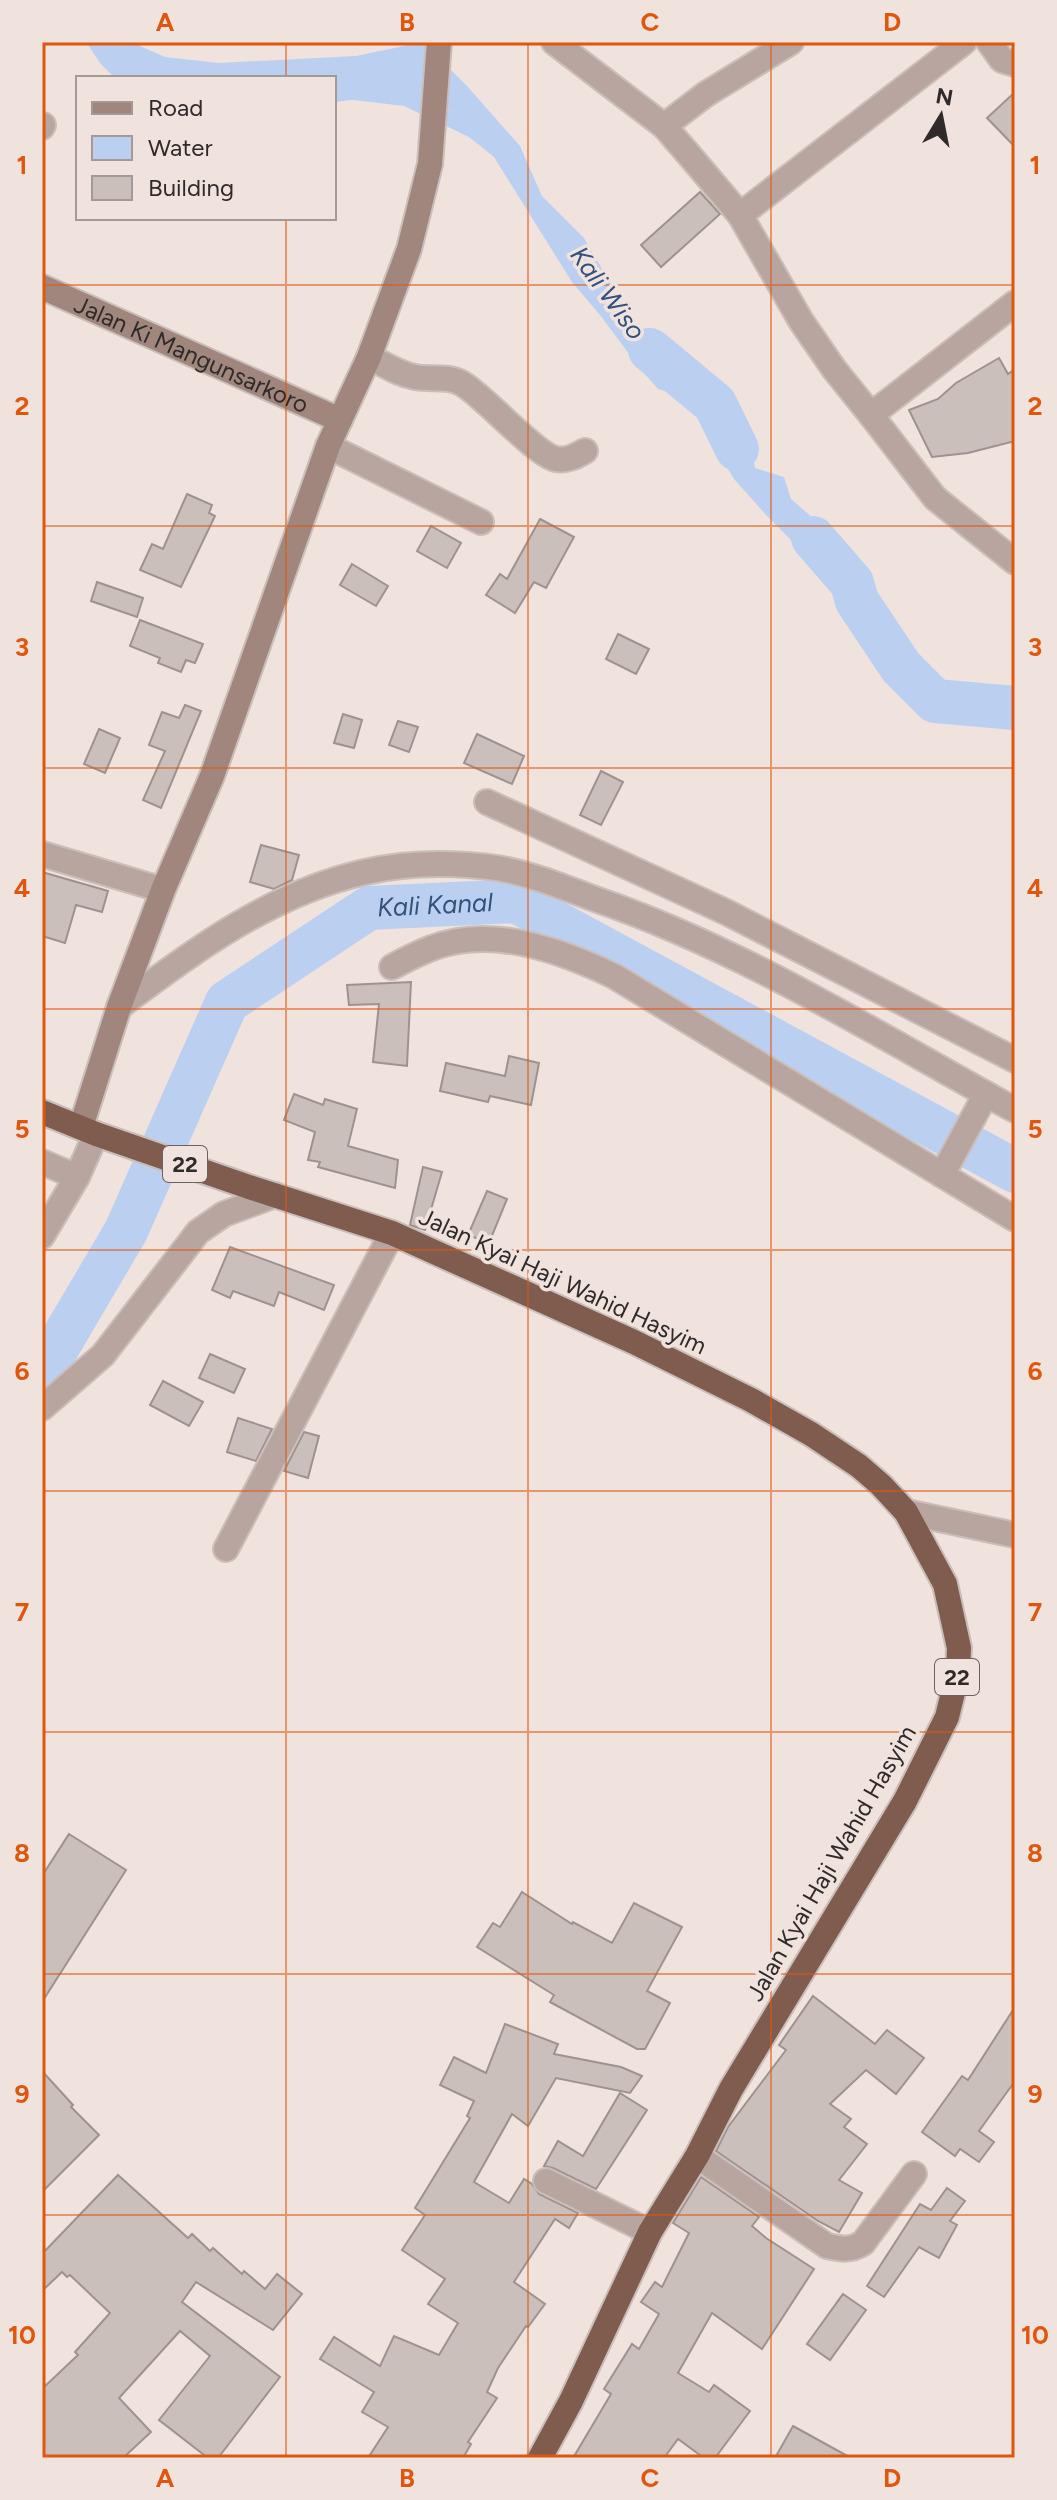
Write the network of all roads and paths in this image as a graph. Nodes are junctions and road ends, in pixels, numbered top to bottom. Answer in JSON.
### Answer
{"nodes":[{"id":1,"x":439,"y":42,"type":"edge"},
{"id":2,"x":554,"y":42,"type":"edge"},
{"id":3,"x":791,"y":42,"type":"edge"},
{"id":4,"x":964,"y":42,"type":"edge"},
{"id":5,"x":989,"y":42,"type":"edge"},
{"id":6,"x":1015,"y":64,"type":"edge"},
{"id":7,"x":664,"y":126,"type":"junction"},
{"id":8,"x":740,"y":215,"type":"junction"},
{"id":9,"x":42,"y":287,"type":"edge"},
{"id":10,"x":1015,"y":303,"type":"edge"},
{"id":11,"x":369,"y":357,"type":"junction"},
{"id":12,"x":871,"y":415,"type":"junction"},
{"id":13,"x":340,"y":420,"type":"junction"},
{"id":14,"x":328,"y":446,"type":"junction"},
{"id":15,"x":585,"y":451,"type":"dead end"},
{"id":16,"x":481,"y":522,"type":"dead end"},
{"id":17,"x":1015,"y":562,"type":"edge"},
{"id":18,"x":487,"y":802,"type":"dead end"},
{"id":19,"x":42,"y":854,"type":"edge"},
{"id":20,"x":163,"y":890,"type":"junction"},
{"id":21,"x":392,"y":967,"type":"dead end"},
{"id":22,"x":119,"y":1007,"type":"junction"},
{"id":23,"x":1015,"y":1060,"type":"edge"},
{"id":24,"x":985,"y":1095,"type":"junction"},
{"id":25,"x":1015,"y":1110,"type":"edge"},
{"id":26,"x":42,"y":1112,"type":"edge"},
{"id":27,"x":88,"y":1130,"type":"junction"},
{"id":28,"x":42,"y":1162,"type":"edge"},
{"id":29,"x":943,"y":1174,"type":"junction"},
{"id":30,"x":77,"y":1177,"type":"junction"},
{"id":31,"x":275,"y":1195,"type":"junction"},
{"id":32,"x":1015,"y":1219,"type":"edge"},
{"id":33,"x":392,"y":1233,"type":"junction"},
{"id":34,"x":42,"y":1236,"type":"edge"},
{"id":35,"x":42,"y":1408,"type":"edge"},
{"id":36,"x":906,"y":1512,"type":"junction"},
{"id":37,"x":1015,"y":1535,"type":"edge"},
{"id":38,"x":226,"y":1549,"type":"dead end"},
{"id":39,"x":697,"y":2156,"type":"junction"},
{"id":40,"x":914,"y":2174,"type":"dead end"},
{"id":41,"x":546,"y":2181,"type":"dead end"},
{"id":42,"x":650,"y":2232,"type":"junction"},
{"id":43,"x":540,"y":2458,"type":"edge"}],
"edges":[{"from":1,"to":11,"type":"main road"},
{"from":2,"to":7,"type":"street"},
{"from":3,"to":7,"type":"street"},
{"from":4,"to":8,"type":"street"},
{"from":5,"to":6,"type":"street"},
{"from":7,"to":8,"type":"street"},
{"from":8,"to":12,"type":"street"},
{"from":9,"to":13,"type":"main road","name":"Jalan Ki Mangunsarkoro"},
{"from":10,"to":12,"type":"street"},
{"from":11,"to":13,"type":"main road"},
{"from":11,"to":15,"type":"street"},
{"from":12,"to":17,"type":"street"},
{"from":13,"to":14,"type":"main road"},
{"from":14,"to":16,"type":"street"},
{"from":14,"to":20,"type":"main road"},
{"from":18,"to":23,"type":"street"},
{"from":19,"to":20,"type":"street"},
{"from":20,"to":22,"type":"main road"},
{"from":21,"to":29,"type":"street"},
{"from":22,"to":24,"type":"street"},
{"from":22,"to":27,"type":"main road"},
{"from":24,"to":25,"type":"street"},
{"from":24,"to":29,"type":"street"},
{"from":26,"to":27,"type":"highway","number":"22"},
{"from":27,"to":30,"type":"street"},
{"from":27,"to":31,"type":"highway","name":"Jalan Kyai Haji Wahid Hasyim","number":"22"},
{"from":28,"to":30,"type":"street"},
{"from":29,"to":32,"type":"street"},
{"from":30,"to":34,"type":"street"},
{"from":31,"to":33,"type":"highway","name":"Jalan Kyai Haji Wahid Hasyim","number":"22"},
{"from":31,"to":35,"type":"street"},
{"from":33,"to":36,"type":"highway","name":"Jalan Kyai Haji Wahid Hasyim","number":"22"},
{"from":33,"to":38,"type":"street"},
{"from":36,"to":37,"type":"street"},
{"from":36,"to":39,"type":"highway","name":"Jalan Kyai Haji Wahid Hasyim","number":"22"},
{"from":39,"to":40,"type":"street"},
{"from":39,"to":42,"type":"highway","name":"Jalan Kyai Haji Wahid Hasyim","number":"22"},
{"from":41,"to":42,"type":"street"},
{"from":42,"to":43,"type":"highway","name":"Jalan Kyai Haji Wahid Hasyim","number":"22"}]}
